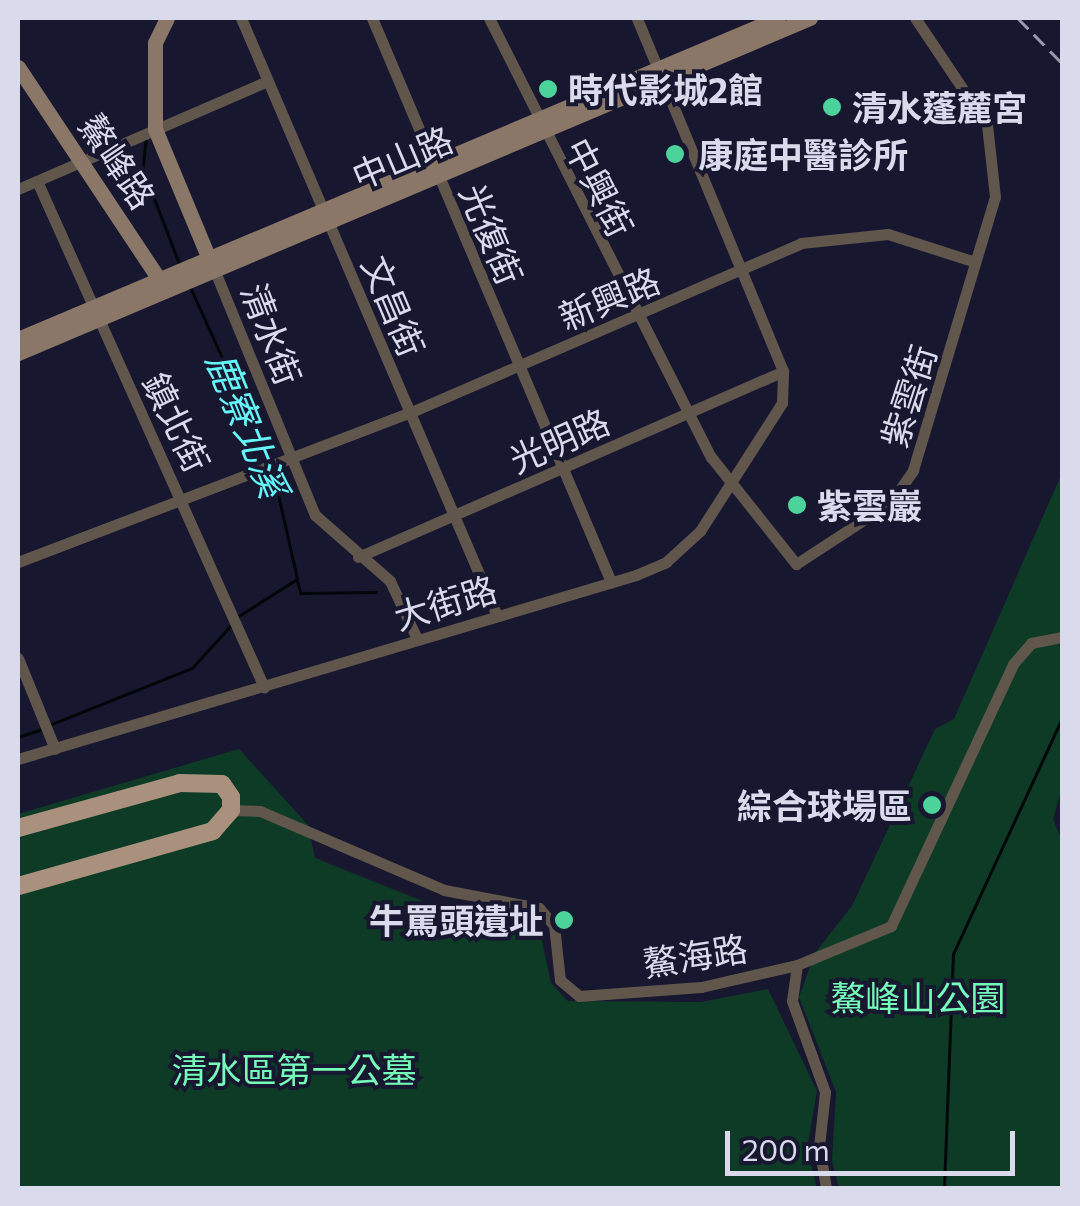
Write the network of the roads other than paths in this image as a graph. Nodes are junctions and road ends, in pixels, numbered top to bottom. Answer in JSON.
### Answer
{"nodes":[{"id":1,"x":167,"y":18,"type":"edge"},
{"id":2,"x":241,"y":18,"type":"edge"},
{"id":3,"x":372,"y":18,"type":"edge"},
{"id":4,"x":489,"y":18,"type":"edge"},
{"id":5,"x":637,"y":18,"type":"edge"},
{"id":6,"x":778,"y":18,"type":"edge"},
{"id":7,"x":810,"y":18,"type":"edge"},
{"id":8,"x":915,"y":18,"type":"edge"},
{"id":9,"x":18,"y":67,"type":"edge"},
{"id":10,"x":658,"y":74,"type":"junction"},
{"id":11,"x":267,"y":81,"type":"junction"},
{"id":12,"x":23,"y":87,"type":"edge"},
{"id":13,"x":537,"y":125,"type":"junction"},
{"id":14,"x":155,"y":129,"type":"junction"},
{"id":15,"x":81,"y":160,"type":"junction"},
{"id":16,"x":435,"y":168,"type":"junction"},
{"id":17,"x":37,"y":181,"type":"junction"},
{"id":18,"x":18,"y":189,"type":"edge"},
{"id":19,"x":326,"y":215,"type":"junction"},
{"id":20,"x":974,"y":262,"type":"junction"},
{"id":21,"x":211,"y":264,"type":"junction"},
{"id":22,"x":739,"y":268,"type":"junction"},
{"id":23,"x":163,"y":285,"type":"junction"},
{"id":24,"x":93,"y":315,"type":"junction"},
{"id":25,"x":636,"y":316,"type":"junction"},
{"id":26,"x":18,"y":339,"type":"edge"},
{"id":27,"x":18,"y":353,"type":"edge"},
{"id":28,"x":519,"y":366,"type":"junction"},
{"id":29,"x":783,"y":371,"type":"junction"},
{"id":30,"x":409,"y":413,"type":"junction"},
{"id":31,"x":688,"y":413,"type":"junction"},
{"id":32,"x":288,"y":460,"type":"junction"},
{"id":33,"x":562,"y":468,"type":"junction"},
{"id":34,"x":728,"y":483,"type":"junction"},
{"id":35,"x":182,"y":495,"type":"junction"},
{"id":36,"x":452,"y":517,"type":"junction"},
{"id":37,"x":358,"y":557,"type":"junction"},
{"id":38,"x":18,"y":562,"type":"edge"},
{"id":39,"x":611,"y":582,"type":"junction"},
{"id":40,"x":496,"y":616,"type":"junction"},
{"id":41,"x":1062,"y":636,"type":"edge"},
{"id":42,"x":417,"y":639,"type":"junction"},
{"id":43,"x":18,"y":658,"type":"edge"},
{"id":44,"x":264,"y":687,"type":"junction"},
{"id":45,"x":55,"y":749,"type":"junction"},
{"id":46,"x":18,"y":760,"type":"edge"},
{"id":47,"x":231,"y":810,"type":"junction"},
{"id":48,"x":18,"y":828,"type":"edge"},
{"id":49,"x":18,"y":886,"type":"edge"},
{"id":50,"x":797,"y":965,"type":"junction"},
{"id":51,"x":826,"y":1188,"type":"edge"}],
"edges":[{"from":1,"to":14,"type":"street","name":"清水街"},
{"from":2,"to":11,"type":"street","name":"文昌街"},
{"from":3,"to":16,"type":"street","name":"光復街"},
{"from":4,"to":13,"type":"street","name":"中興街"},
{"from":5,"to":10,"type":"street"},
{"from":6,"to":10,"type":"street","name":"中山路"},
{"from":7,"to":10,"type":"street","name":"中山路"},
{"from":8,"to":20,"type":"street"},
{"from":9,"to":12,"type":"street","name":"鰲峰路"},
{"from":10,"to":13,"type":"street","name":"中山路"},
{"from":10,"to":22,"type":"street"},
{"from":11,"to":14,"type":"street"},
{"from":11,"to":19,"type":"street","name":"文昌街"},
{"from":12,"to":15,"type":"street","name":"鰲峰路"},
{"from":13,"to":16,"type":"street","name":"中山路"},
{"from":13,"to":25,"type":"street","name":"中興街"},
{"from":14,"to":15,"type":"street"},
{"from":14,"to":21,"type":"street","name":"清水街"},
{"from":15,"to":17,"type":"street"},
{"from":15,"to":23,"type":"street","name":"鰲峰路"},
{"from":16,"to":19,"type":"street","name":"中山路"},
{"from":16,"to":28,"type":"street","name":"光復街"},
{"from":17,"to":18,"type":"street"},
{"from":17,"to":24,"type":"street","name":"鎮北街"},
{"from":19,"to":21,"type":"street","name":"中山路"},
{"from":19,"to":30,"type":"street","name":"文昌街"},
{"from":20,"to":22,"type":"street","name":"新興路"},
{"from":20,"to":34,"type":"street","name":"紫雲街"},
{"from":21,"to":23,"type":"street","name":"中山路"},
{"from":21,"to":32,"type":"street","name":"清水街"},
{"from":22,"to":25,"type":"street","name":"新興路"},
{"from":22,"to":29,"type":"street"},
{"from":23,"to":24,"type":"street","name":"中山路"},
{"from":24,"to":26,"type":"street","name":"中山路"},
{"from":24,"to":27,"type":"street","name":"中山路"},
{"from":24,"to":35,"type":"street","name":"鎮北街"},
{"from":25,"to":28,"type":"street","name":"新興路"},
{"from":25,"to":31,"type":"street","name":"中興街"},
{"from":28,"to":30,"type":"street","name":"新興路"},
{"from":28,"to":33,"type":"street","name":"光復街"},
{"from":29,"to":31,"type":"street","name":"光明路"},
{"from":29,"to":34,"type":"street","name":"大街路"},
{"from":30,"to":32,"type":"street","name":"新興路"},
{"from":30,"to":36,"type":"street","name":"文昌街"},
{"from":31,"to":33,"type":"street","name":"光明路"},
{"from":31,"to":34,"type":"street","name":"中興街"},
{"from":32,"to":35,"type":"street","name":"新興路"},
{"from":32,"to":37,"type":"street","name":"清水街"},
{"from":33,"to":36,"type":"street","name":"光明路"},
{"from":33,"to":39,"type":"street","name":"光復街"},
{"from":34,"to":39,"type":"street","name":"大街路"},
{"from":35,"to":38,"type":"street","name":"新興路"},
{"from":35,"to":44,"type":"street","name":"鎮北街"},
{"from":36,"to":37,"type":"street","name":"光明路"},
{"from":36,"to":40,"type":"street","name":"文昌街"},
{"from":37,"to":42,"type":"street","name":"清水街"},
{"from":39,"to":40,"type":"street","name":"大街路"},
{"from":40,"to":42,"type":"street","name":"大街路"},
{"from":41,"to":50,"type":"street","name":"鰲海路"},
{"from":42,"to":44,"type":"street","name":"大街路"},
{"from":43,"to":45,"type":"street"},
{"from":44,"to":45,"type":"street","name":"大街路"},
{"from":45,"to":46,"type":"street","name":"大街路"},
{"from":47,"to":48,"type":"main road"},
{"from":47,"to":49,"type":"main road"},
{"from":47,"to":50,"type":"street","name":"鰲海路"},
{"from":50,"to":51,"type":"street"}]}
